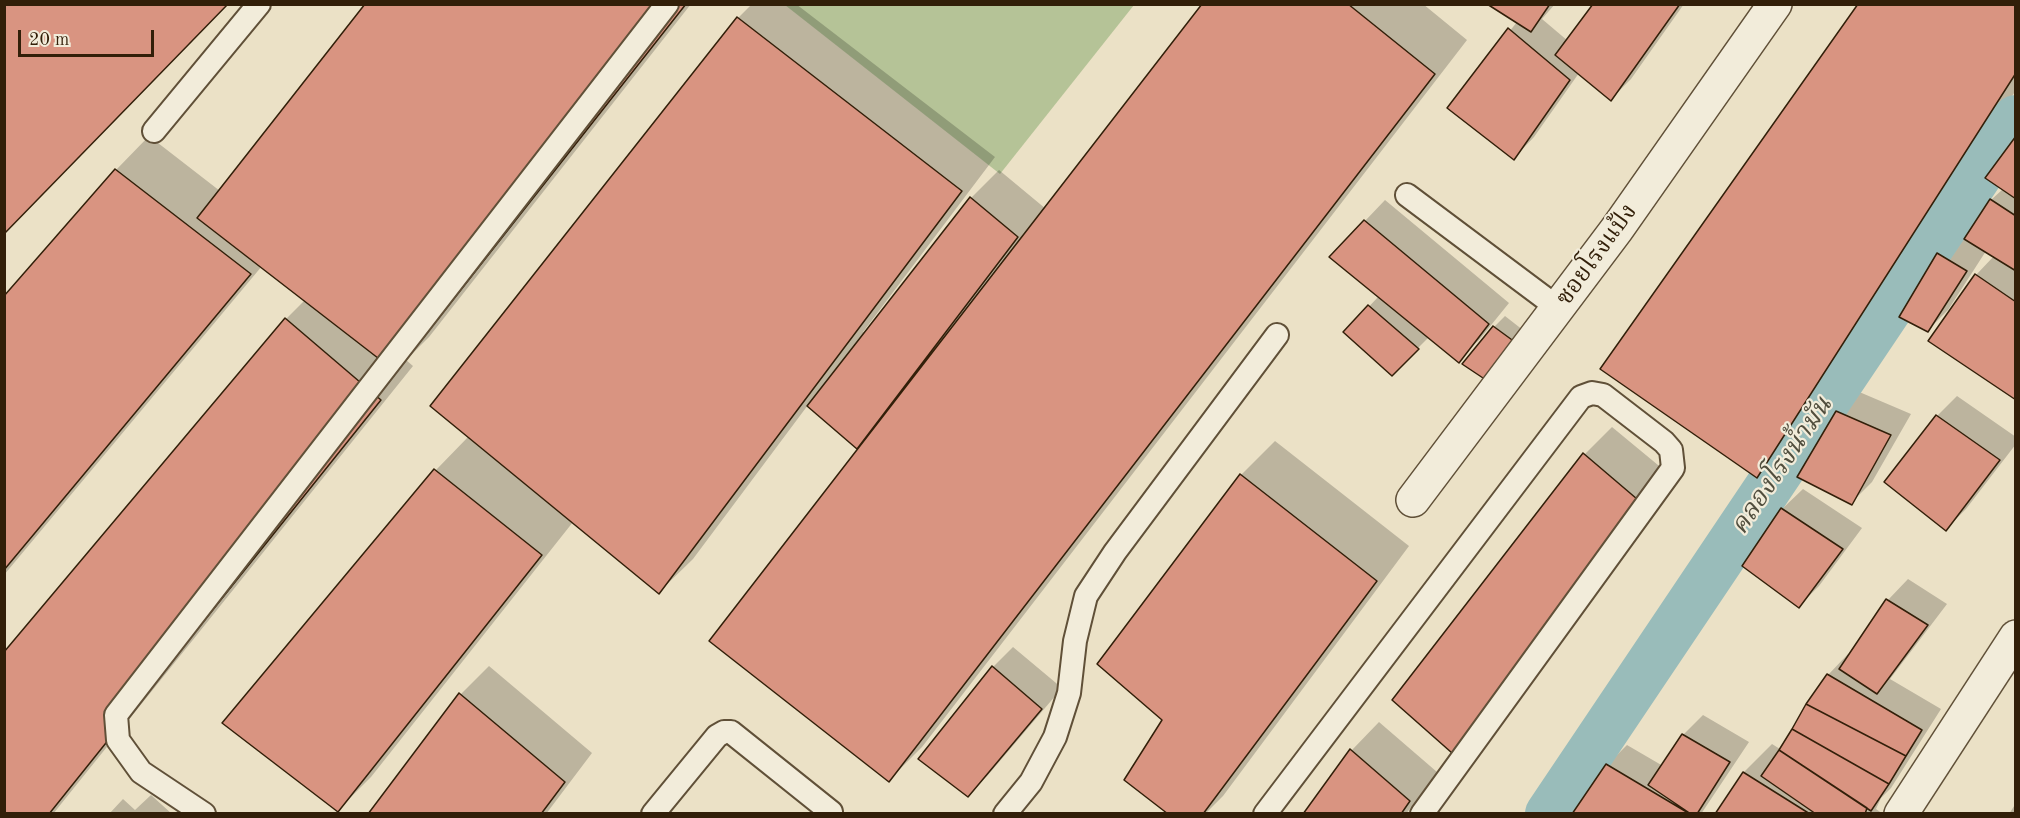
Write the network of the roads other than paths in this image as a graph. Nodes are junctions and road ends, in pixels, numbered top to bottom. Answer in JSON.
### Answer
{"nodes":[{"id":1,"x":259,"y":4,"type":"edge"},
{"id":2,"x":667,"y":4,"type":"edge"},
{"id":3,"x":1775,"y":4,"type":"edge"},
{"id":4,"x":154,"y":131,"type":"dead end"},
{"id":5,"x":1407,"y":195,"type":"dead end"},
{"id":6,"x":1558,"y":308,"type":"junction"},
{"id":7,"x":1277,"y":335,"type":"dead end"},
{"id":8,"x":1413,"y":500,"type":"dead end"},
{"id":9,"x":2016,"y":637,"type":"edge"},
{"id":10,"x":204,"y":813,"type":"edge"},
{"id":11,"x":653,"y":813,"type":"edge"},
{"id":12,"x":832,"y":813,"type":"edge"},
{"id":13,"x":1005,"y":813,"type":"edge"},
{"id":14,"x":1265,"y":813,"type":"edge"},
{"id":15,"x":1422,"y":813,"type":"edge"},
{"id":16,"x":1901,"y":813,"type":"edge"}],
"edges":[{"from":1,"to":4,"type":"lane"},
{"from":2,"to":10,"type":"lane"},
{"from":3,"to":6,"type":"street","name":"ซอยโรงแป้ง"},
{"from":5,"to":6,"type":"lane"},
{"from":6,"to":8,"type":"street","name":"ซอยโรงแป้ง"},
{"from":7,"to":13,"type":"lane"},
{"from":9,"to":16,"type":"street"},
{"from":11,"to":12,"type":"lane"},
{"from":14,"to":15,"type":"lane"}]}
